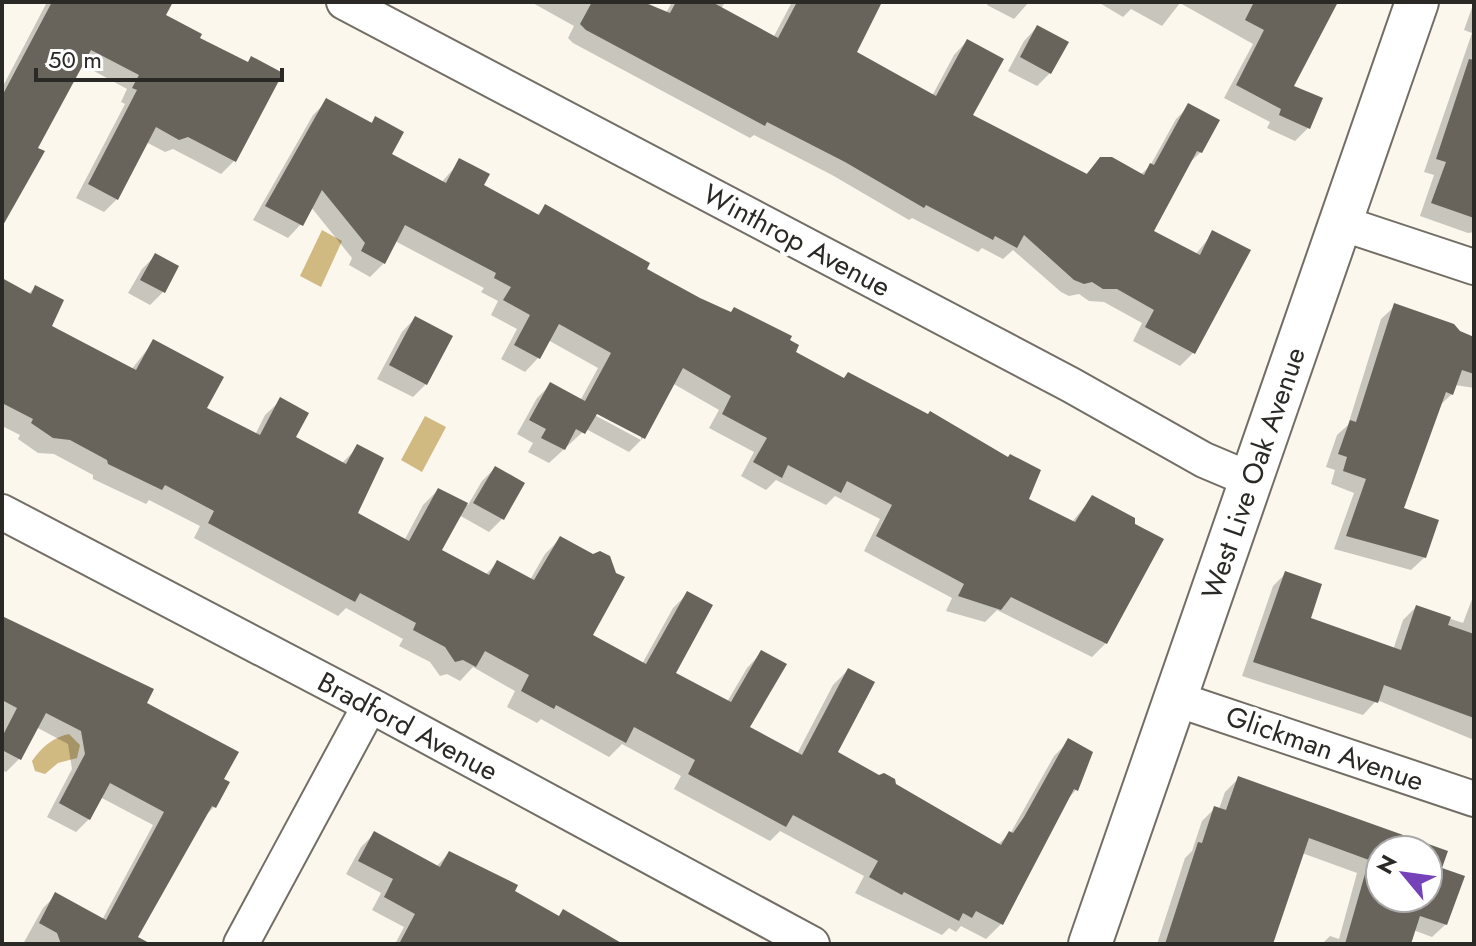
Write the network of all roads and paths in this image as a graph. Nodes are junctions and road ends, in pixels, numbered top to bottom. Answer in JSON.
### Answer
{"nodes":[{"id":1,"x":344,"y":2,"type":"edge"},
{"id":2,"x":1417,"y":2,"type":"edge"},
{"id":3,"x":1341,"y":223,"type":"junction"},
{"id":4,"x":1474,"y":267,"type":"edge"},
{"id":5,"x":1249,"y":479,"type":"junction"},
{"id":6,"x":2,"y":512,"type":"edge"},
{"id":7,"x":1176,"y":699,"type":"junction"},
{"id":8,"x":370,"y":705,"type":"junction"},
{"id":9,"x":1474,"y":799,"type":"edge"},
{"id":10,"x":241,"y":944,"type":"edge"},
{"id":11,"x":812,"y":944,"type":"edge"},
{"id":12,"x":1090,"y":944,"type":"edge"}],
"edges":[{"from":1,"to":5,"type":"street","name":"Winthrop Avenue"},
{"from":2,"to":3,"type":"street","name":"West Live Oak Avenue"},
{"from":3,"to":4,"type":"street"},
{"from":3,"to":5,"type":"street","name":"West Live Oak Avenue"},
{"from":5,"to":7,"type":"street","name":"West Live Oak Avenue"},
{"from":6,"to":8,"type":"street","name":"Bradford Avenue"},
{"from":7,"to":9,"type":"street","name":"Glickman Avenue"},
{"from":7,"to":12,"type":"street","name":"West Live Oak Avenue"},
{"from":8,"to":10,"type":"street"},
{"from":8,"to":11,"type":"street","name":"Bradford Avenue"}]}
